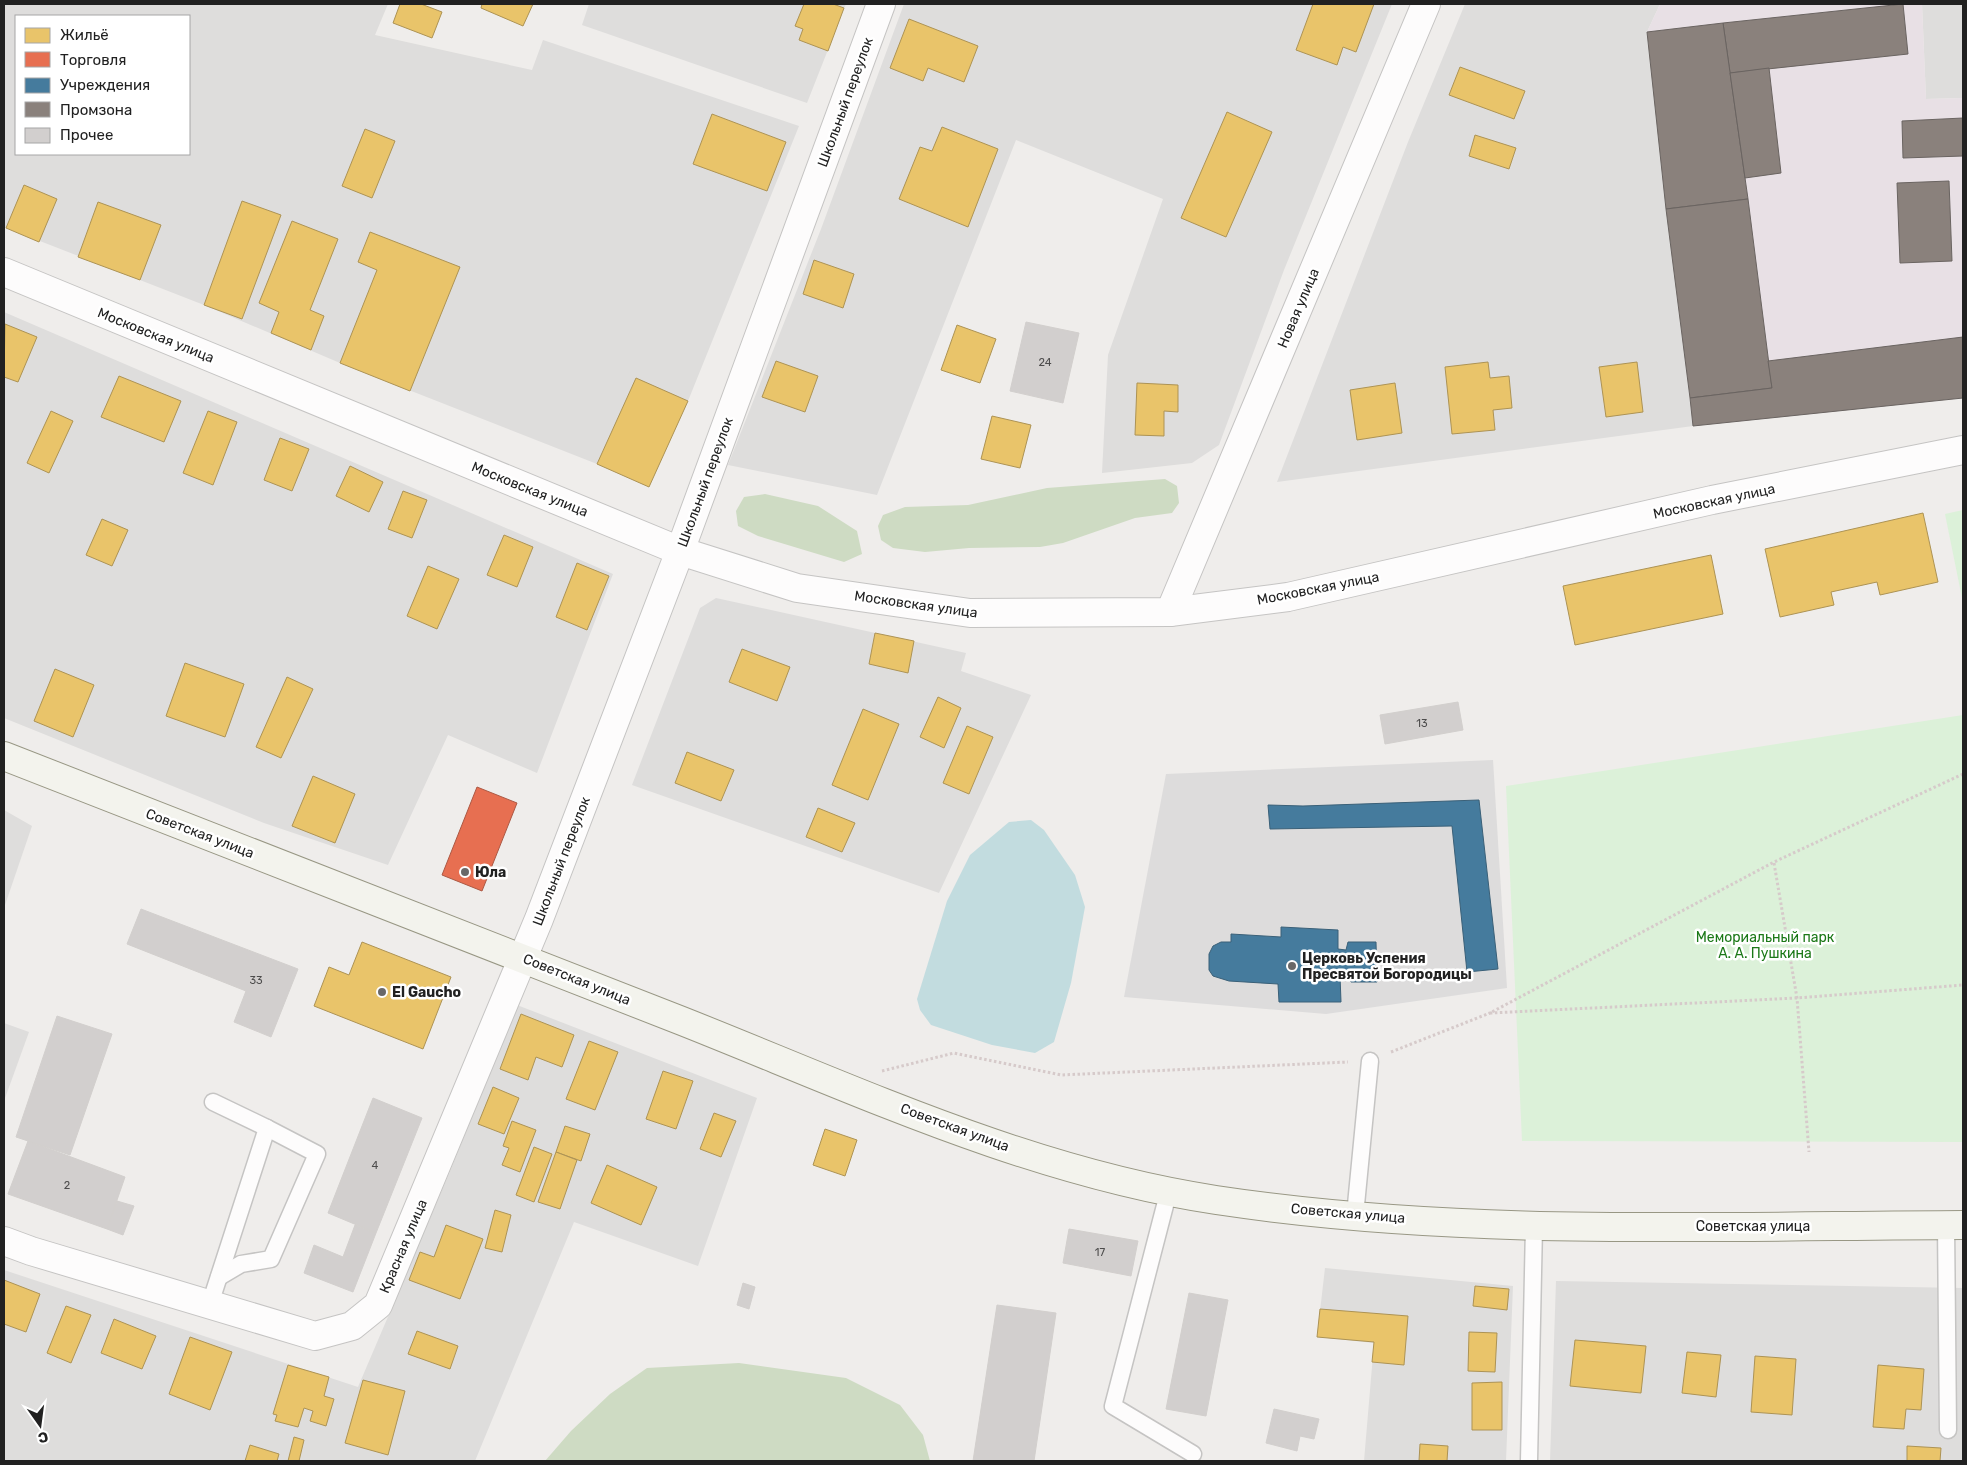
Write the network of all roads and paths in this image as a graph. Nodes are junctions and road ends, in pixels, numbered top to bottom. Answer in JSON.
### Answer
{"nodes":[{"id":1,"x":881,"y":4,"type":"edge"},
{"id":2,"x":1426,"y":4,"type":"edge"},
{"id":3,"x":4,"y":272,"type":"edge"},
{"id":4,"x":1963,"y":450,"type":"edge"},
{"id":5,"x":680,"y":551,"type":"junction"},
{"id":6,"x":1170,"y":612,"type":"junction"},
{"id":7,"x":4,"y":756,"type":"edge"},
{"id":8,"x":1963,"y":774,"type":"edge"},
{"id":9,"x":1774,"y":862,"type":"junction"},
{"id":10,"x":523,"y":958,"type":"junction"},
{"id":11,"x":1963,"y":985,"type":"edge"},
{"id":12,"x":1797,"y":998,"type":"junction"},
{"id":13,"x":1490,"y":1013,"type":"junction"},
{"id":14,"x":1370,"y":1061,"type":"junction"},
{"id":15,"x":875,"y":1073,"type":"dead end"},
{"id":16,"x":213,"y":1102,"type":"dead end"},
{"id":17,"x":267,"y":1128,"type":"junction"},
{"id":18,"x":1809,"y":1152,"type":"dead end"},
{"id":19,"x":1169,"y":1190,"type":"junction"},
{"id":20,"x":1355,"y":1215,"type":"junction"},
{"id":21,"x":1954,"y":1225,"type":"edge"},
{"id":22,"x":1534,"y":1226,"type":"junction"},
{"id":23,"x":4,"y":1241,"type":"edge"},
{"id":24,"x":219,"y":1277,"type":"junction"},
{"id":25,"x":210,"y":1304,"type":"junction"},
{"id":26,"x":1948,"y":1430,"type":"dead end"},
{"id":27,"x":1193,"y":1454,"type":"dead end"},
{"id":28,"x":1529,"y":1461,"type":"edge"}],
"edges":[{"from":1,"to":5,"type":"street","name":"Школьный переулок"},
{"from":2,"to":6,"type":"street","name":"Новая улица"},
{"from":3,"to":5,"type":"street","name":"Московская улица"},
{"from":4,"to":6,"type":"street","name":"Московская улица"},
{"from":5,"to":6,"type":"street","name":"Московская улица"},
{"from":5,"to":10,"type":"street","name":"Школьный переулок"},
{"from":7,"to":10,"type":"main road","name":"Советская улица"},
{"from":8,"to":9,"type":"path"},
{"from":9,"to":12,"type":"path"},
{"from":9,"to":13,"type":"path"},
{"from":10,"to":19,"type":"main road","name":"Советская улица"},
{"from":10,"to":25,"type":"street","name":"Красная улица"},
{"from":11,"to":12,"type":"path"},
{"from":12,"to":13,"type":"path"},
{"from":12,"to":18,"type":"path"},
{"from":13,"to":14,"type":"path"},
{"from":14,"to":15,"type":"path"},
{"from":14,"to":20,"type":"lane"},
{"from":16,"to":17,"type":"lane"},
{"from":17,"to":24,"type":"lane"},
{"from":17,"to":24,"type":"lane"},
{"from":19,"to":20,"type":"main road","name":"Советская улица"},
{"from":19,"to":27,"type":"lane"},
{"from":20,"to":22,"type":"main road","name":"Советская улица"},
{"from":21,"to":22,"type":"main road","name":"Советская улица"},
{"from":21,"to":26,"type":"lane"},
{"from":22,"to":28,"type":"lane"},
{"from":23,"to":25,"type":"street","name":"Красная улица"},
{"from":24,"to":25,"type":"lane"}]}
